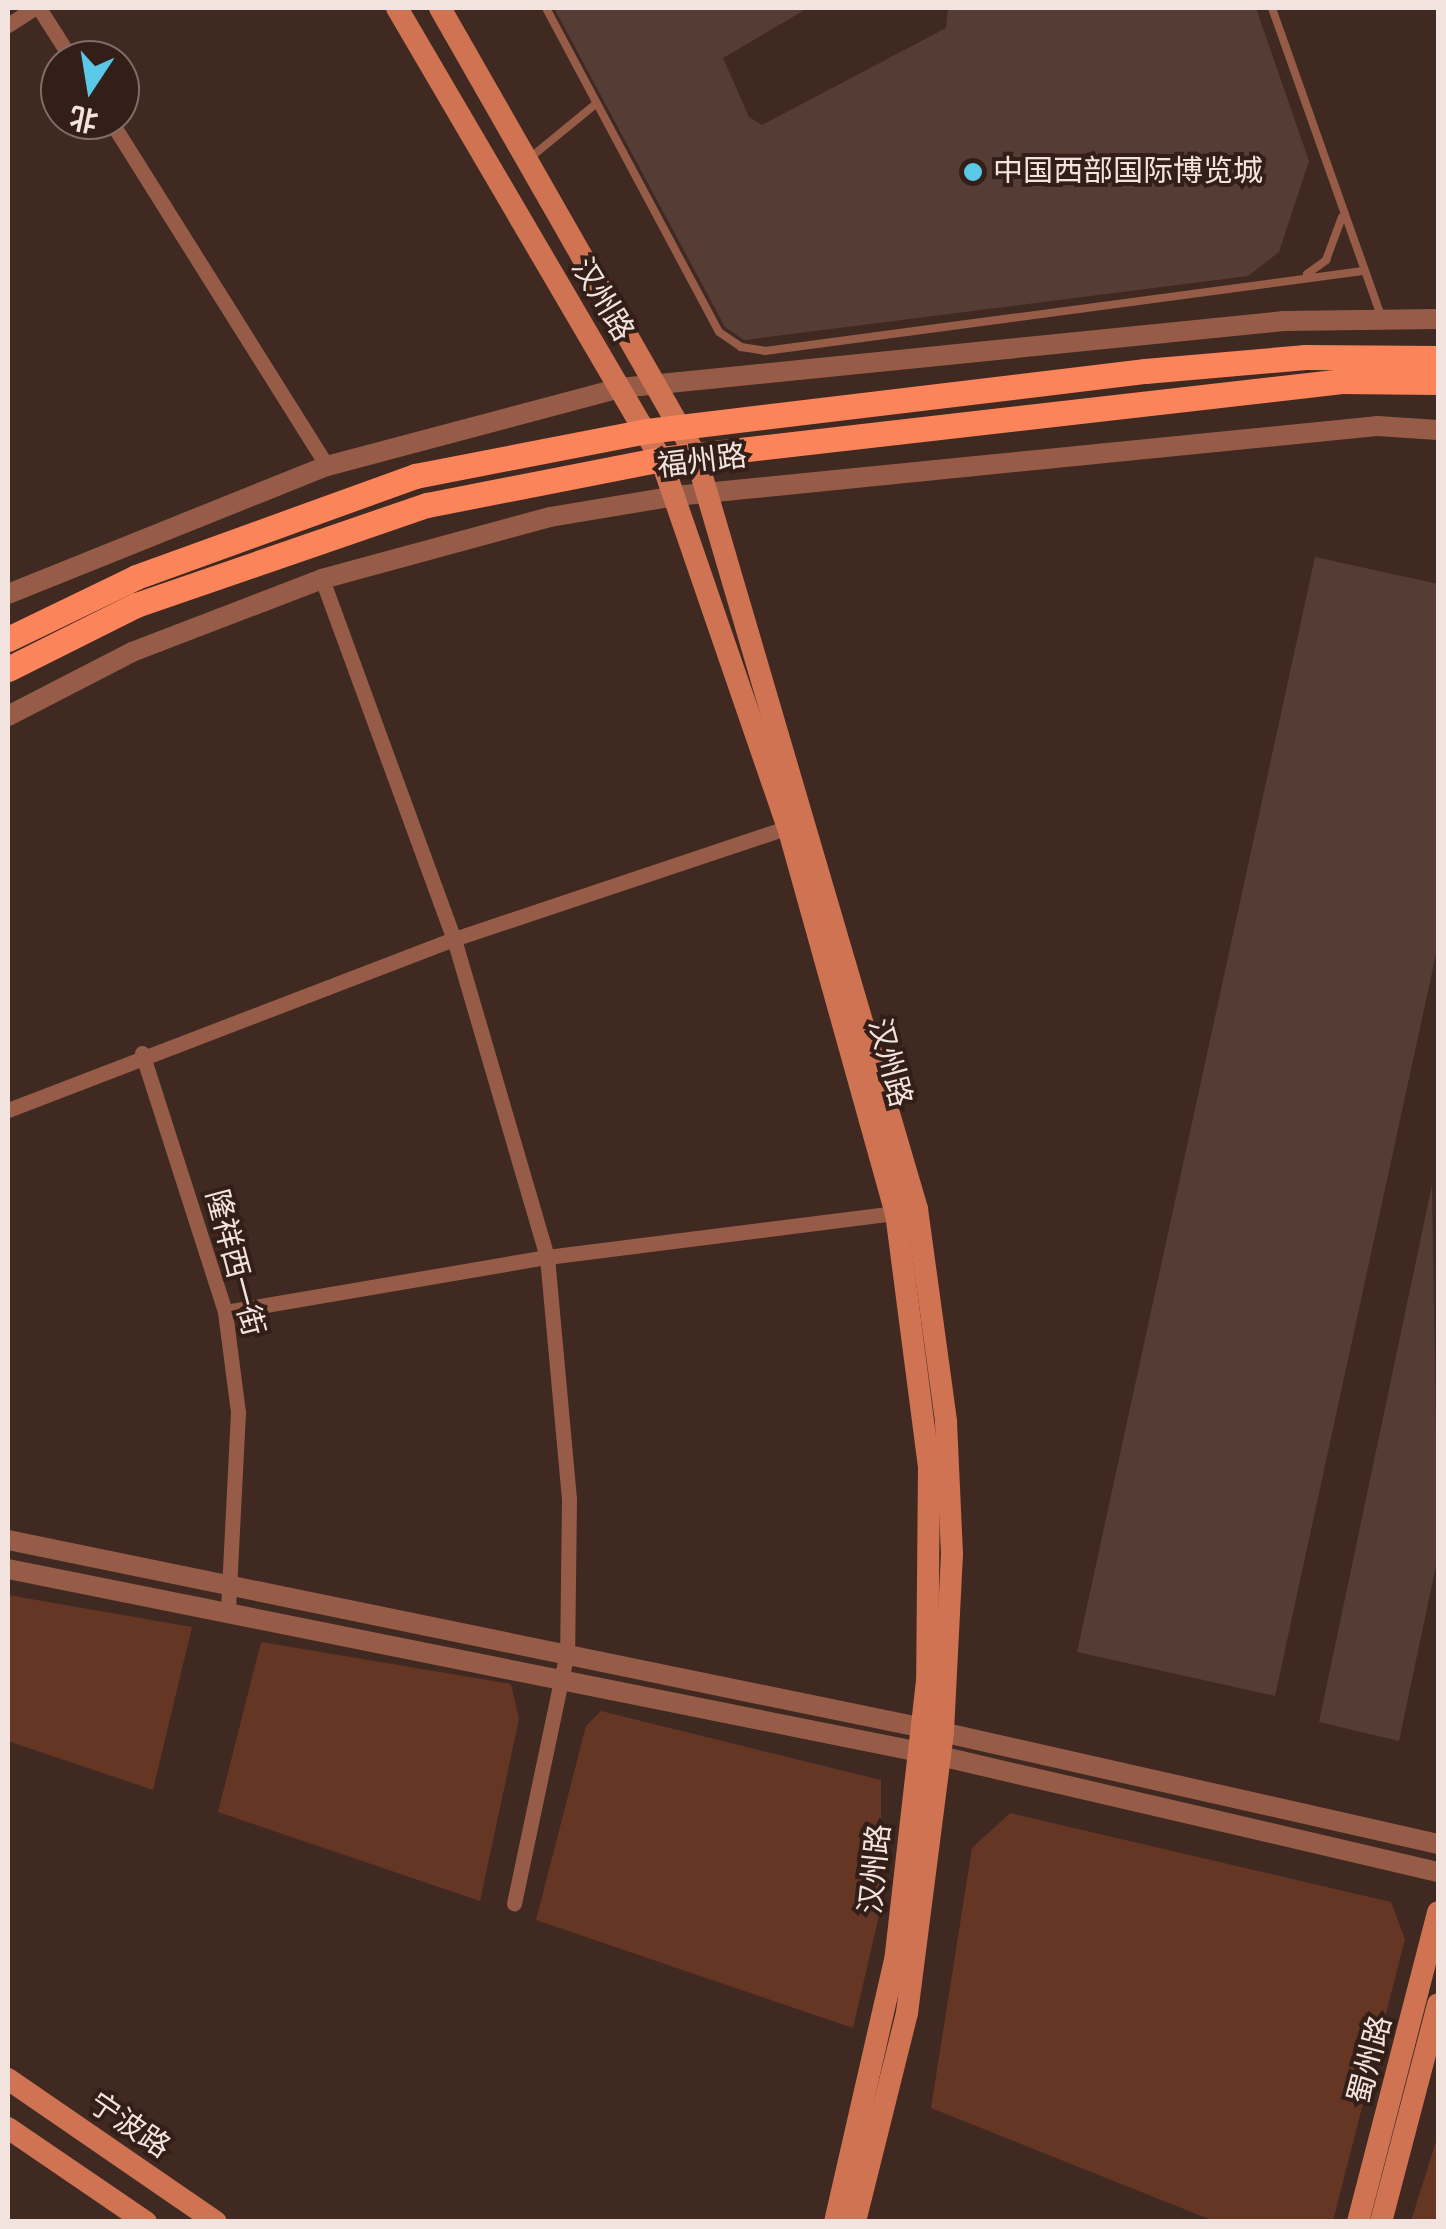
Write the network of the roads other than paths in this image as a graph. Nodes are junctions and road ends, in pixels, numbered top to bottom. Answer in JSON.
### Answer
{"nodes":[{"id":1,"x":36,"y":8,"type":"edge"},
{"id":2,"x":397,"y":8,"type":"edge"},
{"id":3,"x":440,"y":8,"type":"edge"},
{"id":4,"x":546,"y":8,"type":"edge"},
{"id":5,"x":1272,"y":8,"type":"edge"},
{"id":6,"x":8,"y":25,"type":"edge"},
{"id":7,"x":58,"y":40,"type":"edge"},
{"id":8,"x":598,"y":103,"type":"junction"},
{"id":9,"x":123,"y":140,"type":"edge"},
{"id":10,"x":531,"y":157,"type":"junction"},
{"id":11,"x":1342,"y":212,"type":"junction"},
{"id":12,"x":1362,"y":270,"type":"junction"},
{"id":13,"x":1297,"y":278,"type":"junction"},
{"id":14,"x":1438,"y":319,"type":"edge"},
{"id":15,"x":1382,"y":320,"type":"junction"},
{"id":16,"x":1438,"y":358,"type":"edge"},
{"id":17,"x":1438,"y":382,"type":"edge"},
{"id":18,"x":661,"y":385,"type":"junction"},
{"id":19,"x":620,"y":388,"type":"junction"},
{"id":20,"x":683,"y":426,"type":"junction"},
{"id":21,"x":1438,"y":430,"type":"edge"},
{"id":22,"x":647,"y":431,"type":"junction"},
{"id":23,"x":696,"y":456,"type":"junction"},
{"id":24,"x":661,"y":459,"type":"junction"},
{"id":25,"x":327,"y":466,"type":"junction"},
{"id":26,"x":710,"y":494,"type":"junction"},
{"id":27,"x":674,"y":496,"type":"junction"},
{"id":28,"x":322,"y":579,"type":"junction"},
{"id":29,"x":8,"y":594,"type":"edge"},
{"id":30,"x":8,"y":639,"type":"edge"},
{"id":31,"x":8,"y":669,"type":"edge"},
{"id":32,"x":8,"y":716,"type":"edge"},
{"id":33,"x":788,"y":827,"type":"junction"},
{"id":34,"x":454,"y":939,"type":"junction"},
{"id":35,"x":142,"y":1054,"type":"junction"},
{"id":36,"x":8,"y":1110,"type":"edge"},
{"id":37,"x":907,"y":1211,"type":"junction"},
{"id":38,"x":547,"y":1257,"type":"junction"},
{"id":39,"x":226,"y":1312,"type":"junction"},
{"id":40,"x":8,"y":1540,"type":"edge"},
{"id":41,"x":8,"y":1569,"type":"edge"},
{"id":42,"x":233,"y":1587,"type":"junction"},
{"id":43,"x":228,"y":1612,"type":"junction"},
{"id":44,"x":567,"y":1652,"type":"junction"},
{"id":45,"x":563,"y":1677,"type":"junction"},
{"id":46,"x":933,"y":1730,"type":"junction"},
{"id":47,"x":930,"y":1755,"type":"junction"},
{"id":48,"x":1438,"y":1844,"type":"edge"},
{"id":49,"x":1438,"y":1872,"type":"edge"},
{"id":50,"x":514,"y":1903,"type":"dead end"},
{"id":51,"x":1438,"y":1912,"type":"edge"},
{"id":52,"x":1438,"y":2004,"type":"edge"},
{"id":53,"x":8,"y":2079,"type":"edge"},
{"id":54,"x":8,"y":2128,"type":"edge"},
{"id":55,"x":146,"y":2222,"type":"edge"},
{"id":56,"x":216,"y":2222,"type":"edge"},
{"id":57,"x":835,"y":2222,"type":"edge"},
{"id":58,"x":855,"y":2222,"type":"edge"},
{"id":59,"x":1358,"y":2222,"type":"edge"},
{"id":60,"x":1381,"y":2222,"type":"edge"}],
"edges":[{"from":1,"to":6,"type":"street"},
{"from":1,"to":7,"type":"street"},
{"from":2,"to":19,"type":"main road","name":"汉州路"},
{"from":3,"to":10,"type":"main road","name":"汉州路"},
{"from":4,"to":8,"type":"lane"},
{"from":5,"to":11,"type":"lane"},
{"from":8,"to":10,"type":"lane"},
{"from":8,"to":13,"type":"lane"},
{"from":9,"to":25,"type":"street"},
{"from":10,"to":18,"type":"main road","name":"汉州路"},
{"from":11,"to":12,"type":"lane"},
{"from":11,"to":13,"type":"lane"},
{"from":12,"to":13,"type":"lane"},
{"from":12,"to":15,"type":"lane"},
{"from":14,"to":15,"type":"street"},
{"from":15,"to":18,"type":"street"},
{"from":16,"to":20,"type":"main road","name":"福州路"},
{"from":17,"to":23,"type":"main road","name":"福州路"},
{"from":18,"to":19,"type":"street"},
{"from":18,"to":20,"type":"main road","name":"汉州路"},
{"from":19,"to":22,"type":"main road","name":"汉州路"},
{"from":19,"to":25,"type":"street"},
{"from":20,"to":22,"type":"main road","name":"福州路"},
{"from":20,"to":23,"type":"main road","name":"汉州路"},
{"from":21,"to":26,"type":"street","name":"福州路"},
{"from":22,"to":24,"type":"main road","name":"汉州路"},
{"from":22,"to":30,"type":"main road","name":"福州路"},
{"from":23,"to":24,"type":"main road","name":"福州路"},
{"from":23,"to":26,"type":"main road","name":"汉州路"},
{"from":24,"to":27,"type":"main road","name":"汉州路"},
{"from":24,"to":31,"type":"main road","name":"福州路"},
{"from":25,"to":29,"type":"street"},
{"from":26,"to":27,"type":"street","name":"福州路"},
{"from":26,"to":37,"type":"main road","name":"汉州路"},
{"from":27,"to":28,"type":"street","name":"福州路"},
{"from":27,"to":33,"type":"main road","name":"汉州路"},
{"from":28,"to":32,"type":"street","name":"福州路"},
{"from":28,"to":34,"type":"street"},
{"from":33,"to":34,"type":"street"},
{"from":33,"to":37,"type":"main road","name":"汉州路"},
{"from":34,"to":35,"type":"street"},
{"from":34,"to":38,"type":"street"},
{"from":35,"to":36,"type":"street"},
{"from":35,"to":39,"type":"street","name":"隆祥西一街"},
{"from":37,"to":38,"type":"street"},
{"from":37,"to":46,"type":"main road","name":"汉州路"},
{"from":38,"to":39,"type":"street"},
{"from":38,"to":44,"type":"street"},
{"from":39,"to":42,"type":"street","name":"隆祥西一街"},
{"from":40,"to":42,"type":"street"},
{"from":41,"to":43,"type":"street"},
{"from":42,"to":43,"type":"street","name":"隆祥西一街"},
{"from":42,"to":44,"type":"street"},
{"from":43,"to":45,"type":"street"},
{"from":44,"to":45,"type":"street"},
{"from":44,"to":46,"type":"street"},
{"from":45,"to":47,"type":"street"},
{"from":45,"to":50,"type":"street"},
{"from":46,"to":47,"type":"main road","name":"汉州路"},
{"from":46,"to":48,"type":"street"},
{"from":47,"to":49,"type":"street"},
{"from":47,"to":57,"type":"main road","name":"汉州路"},
{"from":47,"to":58,"type":"main road","name":"汉州路"},
{"from":51,"to":59,"type":"main road","name":"蜀州路"},
{"from":52,"to":60,"type":"main road","name":"蜀州路"},
{"from":53,"to":56,"type":"main road","name":"宁波路"},
{"from":54,"to":55,"type":"main road"}]}
